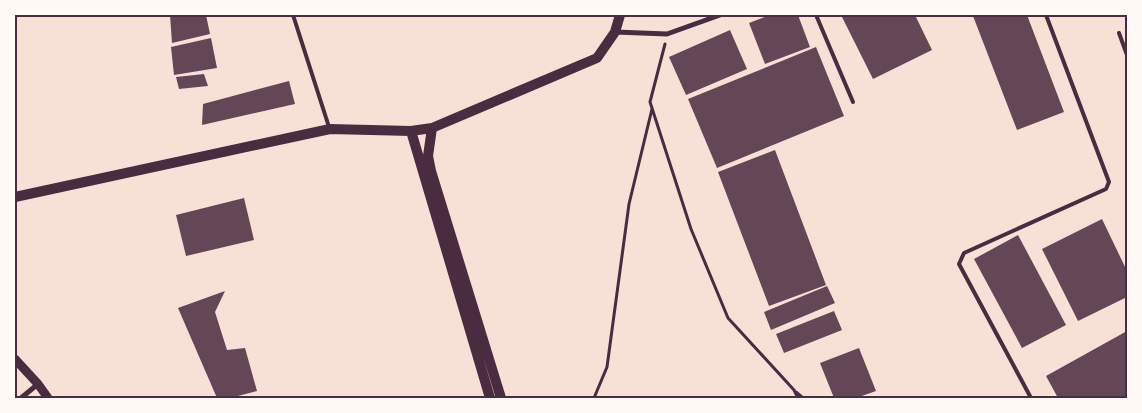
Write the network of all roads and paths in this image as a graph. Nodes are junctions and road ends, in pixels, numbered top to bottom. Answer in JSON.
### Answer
{"nodes":[{"id":1,"x":293,"y":15,"type":"edge"},
{"id":2,"x":620,"y":15,"type":"edge"},
{"id":3,"x":720,"y":15,"type":"edge"},
{"id":4,"x":816,"y":15,"type":"edge"},
{"id":5,"x":1046,"y":15,"type":"edge"},
{"id":6,"x":615,"y":32,"type":"junction"},
{"id":7,"x":1119,"y":33,"type":"dead end"},
{"id":8,"x":667,"y":34,"type":"junction"},
{"id":9,"x":1127,"y":55,"type":"edge"},
{"id":10,"x":853,"y":102,"type":"dead end"},
{"id":11,"x":652,"y":109,"type":"junction"},
{"id":12,"x":432,"y":128,"type":"junction"},
{"id":13,"x":330,"y":129,"type":"junction"},
{"id":14,"x":412,"y":131,"type":"junction"},
{"id":15,"x":15,"y":197,"type":"edge"},
{"id":16,"x":15,"y":359,"type":"edge"},
{"id":17,"x":38,"y":384,"type":"junction"},
{"id":18,"x":794,"y":390,"type":"junction"},
{"id":19,"x":21,"y":398,"type":"edge"},
{"id":20,"x":48,"y":398,"type":"edge"},
{"id":21,"x":490,"y":398,"type":"edge"},
{"id":22,"x":500,"y":398,"type":"edge"},
{"id":23,"x":594,"y":398,"type":"edge"},
{"id":24,"x":798,"y":398,"type":"edge"},
{"id":25,"x":803,"y":398,"type":"edge"},
{"id":26,"x":1031,"y":398,"type":"edge"}],
"edges":[{"from":1,"to":13,"type":"lane"},
{"from":2,"to":6,"type":"main road"},
{"from":3,"to":8,"type":"street"},
{"from":4,"to":10,"type":"lane"},
{"from":5,"to":26,"type":"lane"},
{"from":6,"to":8,"type":"street"},
{"from":6,"to":12,"type":"main road"},
{"from":7,"to":9,"type":"lane"},
{"from":8,"to":11,"type":"path"},
{"from":11,"to":18,"type":"path"},
{"from":11,"to":23,"type":"path"},
{"from":12,"to":14,"type":"main road"},
{"from":12,"to":22,"type":"main road"},
{"from":13,"to":14,"type":"main road"},
{"from":13,"to":15,"type":"main road"},
{"from":14,"to":21,"type":"main road"},
{"from":16,"to":17,"type":"street"},
{"from":17,"to":19,"type":"street"},
{"from":17,"to":20,"type":"street"},
{"from":18,"to":24,"type":"path"},
{"from":18,"to":25,"type":"path"}]}
